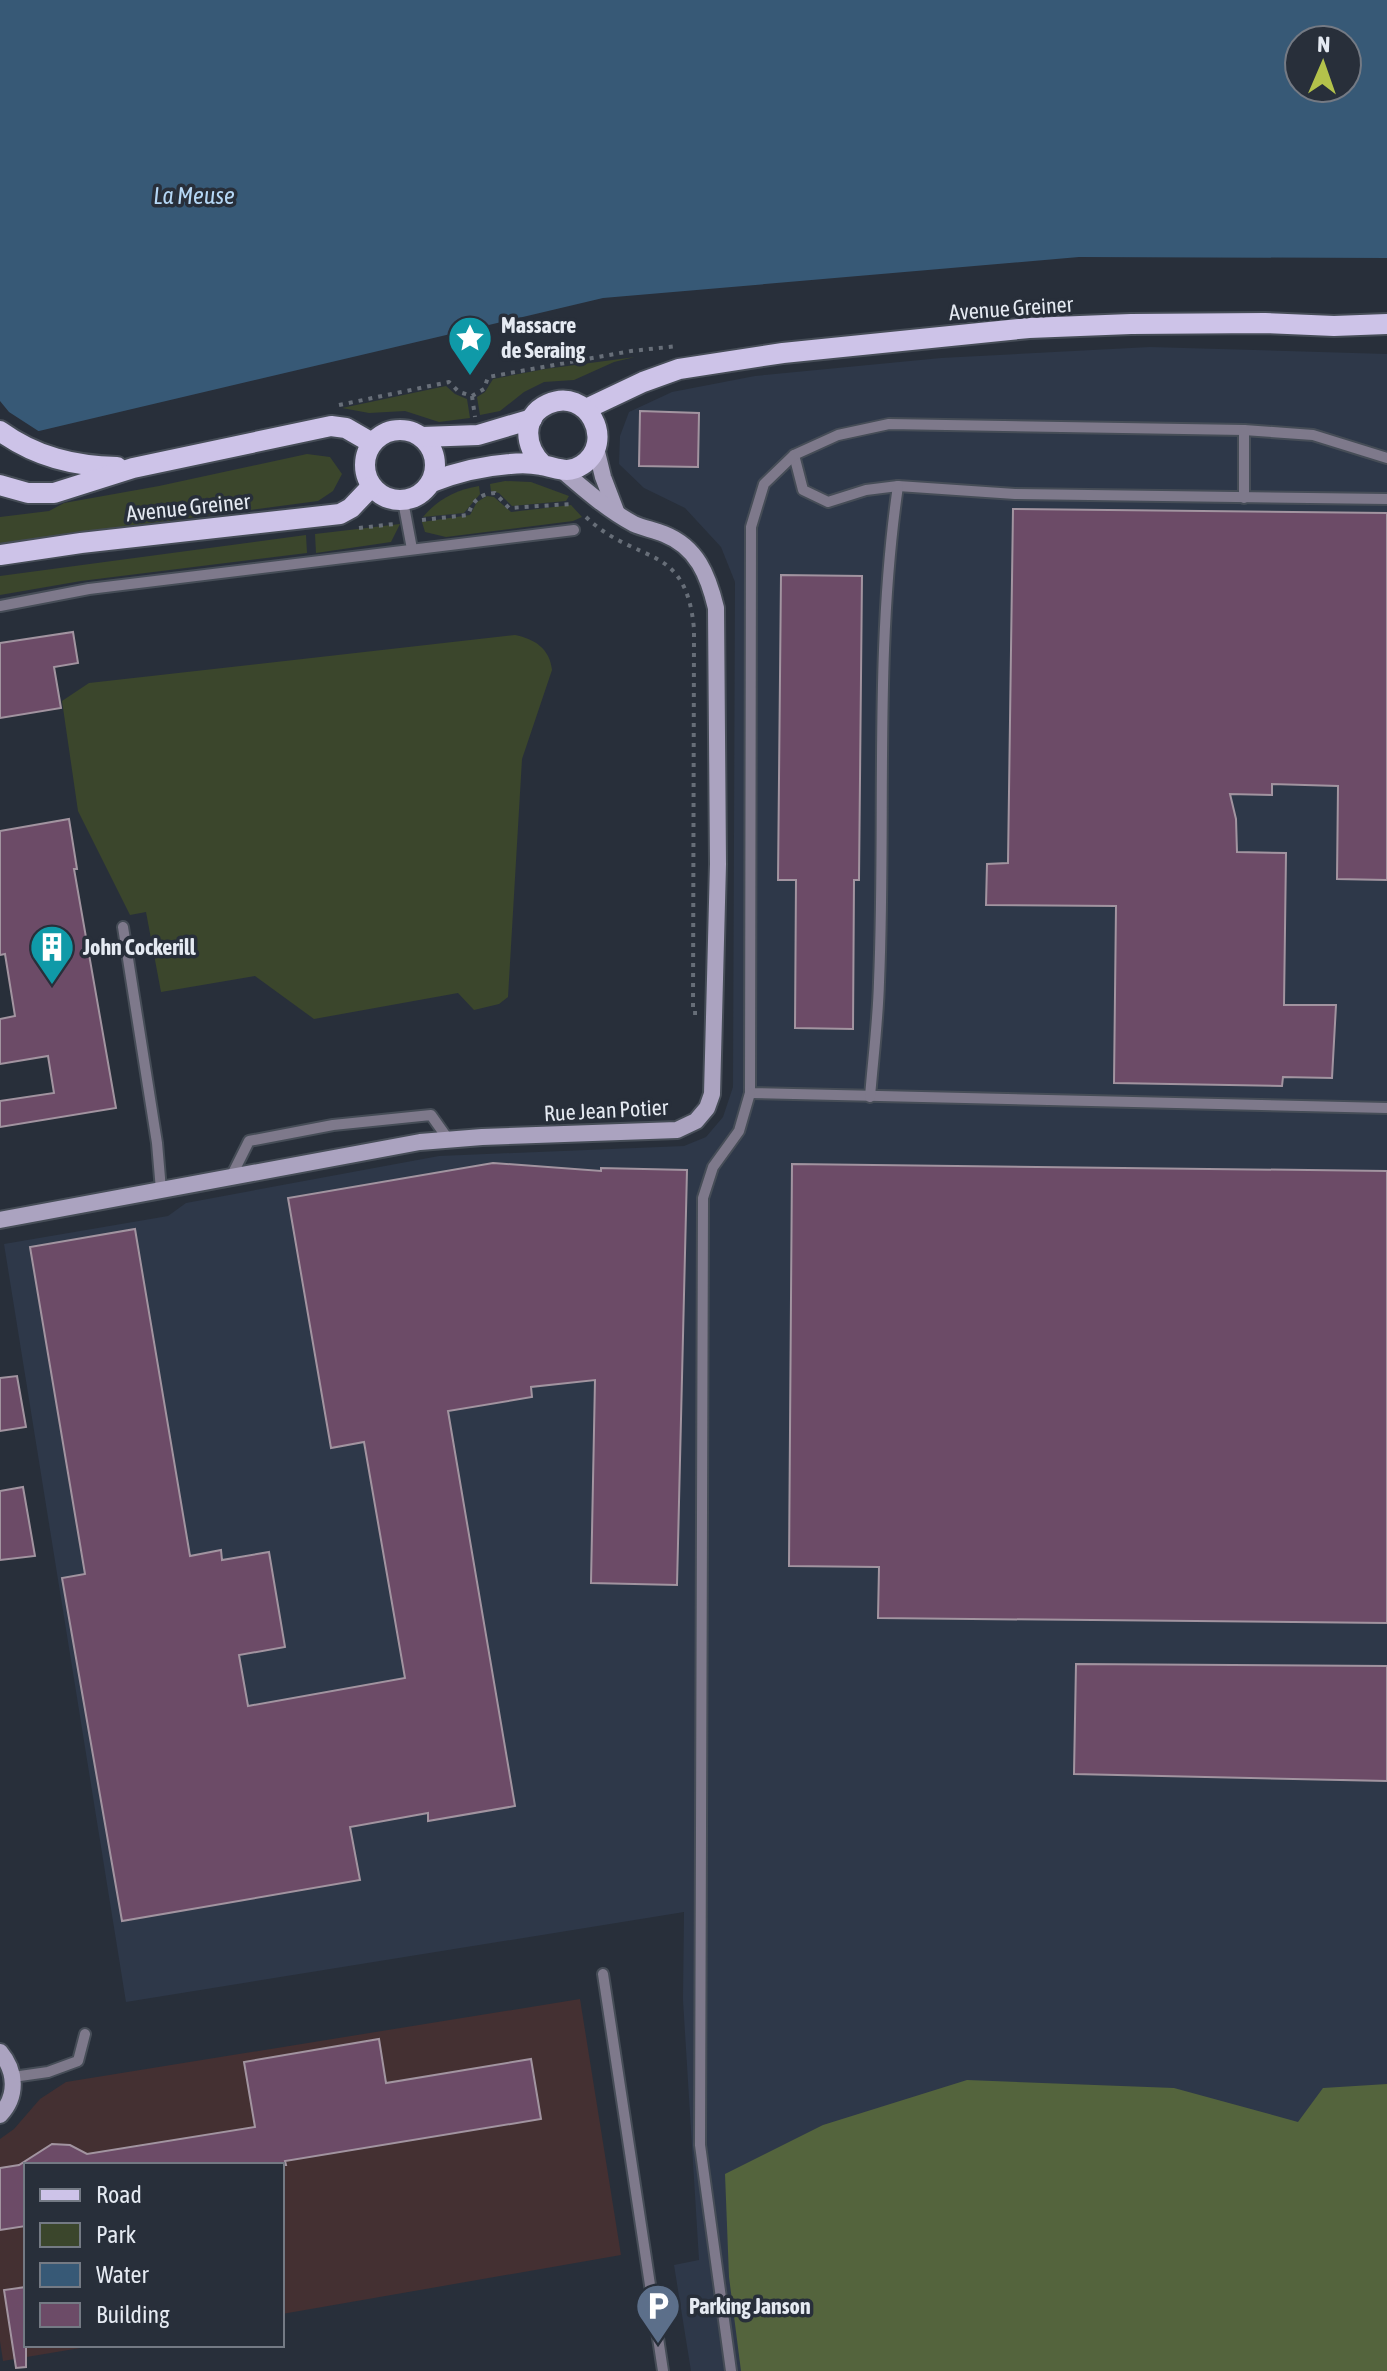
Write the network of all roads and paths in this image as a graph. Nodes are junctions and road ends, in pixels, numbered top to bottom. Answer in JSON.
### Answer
{"nodes":[{"id":1,"x":1387,"y":324,"type":"edge"},
{"id":2,"x":679,"y":346,"type":"dead end"},
{"id":3,"x":332,"y":407,"type":"dead end"},
{"id":4,"x":592,"y":417,"type":"junction"},
{"id":5,"x":532,"y":419,"type":"junction"},
{"id":6,"x":1244,"y":430,"type":"junction"},
{"id":7,"x":8,"y":436,"type":"edge"},
{"id":8,"x":422,"y":437,"type":"junction"},
{"id":9,"x":372,"y":443,"type":"junction"},
{"id":10,"x":596,"y":448,"type":"junction"},
{"id":11,"x":794,"y":455,"type":"junction"},
{"id":12,"x":1387,"y":458,"type":"edge"},
{"id":13,"x":133,"y":468,"type":"junction"},
{"id":14,"x":553,"y":468,"type":"junction"},
{"id":15,"x":432,"y":482,"type":"junction"},
{"id":16,"x":0,"y":485,"type":"edge"},
{"id":17,"x":898,"y":486,"type":"junction"},
{"id":18,"x":371,"y":487,"type":"junction"},
{"id":19,"x":1244,"y":498,"type":"junction"},
{"id":20,"x":1387,"y":499,"type":"edge"},
{"id":21,"x":403,"y":501,"type":"junction"},
{"id":22,"x":616,"y":511,"type":"junction"},
{"id":23,"x":407,"y":522,"type":"junction"},
{"id":24,"x":352,"y":528,"type":"dead end"},
{"id":25,"x":574,"y":530,"type":"dead end"},
{"id":26,"x":412,"y":549,"type":"junction"},
{"id":27,"x":0,"y":555,"type":"edge"},
{"id":28,"x":0,"y":606,"type":"edge"},
{"id":29,"x":123,"y":927,"type":"dead end"},
{"id":30,"x":715,"y":1013,"type":"junction"},
{"id":31,"x":750,"y":1093,"type":"junction"},
{"id":32,"x":870,"y":1097,"type":"junction"},
{"id":33,"x":1387,"y":1108,"type":"edge"},
{"id":34,"x":448,"y":1139,"type":"junction"},
{"id":35,"x":231,"y":1177,"type":"junction"},
{"id":36,"x":161,"y":1190,"type":"junction"},
{"id":37,"x":0,"y":1220,"type":"edge"},
{"id":38,"x":603,"y":1974,"type":"dead end"},
{"id":39,"x":85,"y":2034,"type":"dead end"},
{"id":40,"x":0,"y":2052,"type":"edge"},
{"id":41,"x":13,"y":2077,"type":"junction"},
{"id":42,"x":0,"y":2115,"type":"edge"},
{"id":43,"x":663,"y":2371,"type":"edge"},
{"id":44,"x":731,"y":2371,"type":"edge"}],
"edges":[{"from":1,"to":4,"type":"main road","name":"Avenue Greiner"},
{"from":2,"to":3,"type":"path"},
{"from":4,"to":5,"type":"main road"},
{"from":4,"to":10,"type":"main road"},
{"from":5,"to":8,"type":"main road"},
{"from":5,"to":14,"type":"main road"},
{"from":6,"to":11,"type":"lane"},
{"from":6,"to":12,"type":"lane"},
{"from":6,"to":19,"type":"lane"},
{"from":7,"to":13,"type":"main road"},
{"from":8,"to":9,"type":"main road"},
{"from":8,"to":15,"type":"main road"},
{"from":9,"to":13,"type":"main road"},
{"from":9,"to":18,"type":"main road"},
{"from":10,"to":14,"type":"main road"},
{"from":10,"to":22,"type":"main road"},
{"from":11,"to":17,"type":"lane"},
{"from":11,"to":31,"type":"lane"},
{"from":13,"to":16,"type":"main road"},
{"from":14,"to":15,"type":"main road"},
{"from":14,"to":22,"type":"main road","name":"Rue Jean Potier"},
{"from":15,"to":21,"type":"main road"},
{"from":17,"to":19,"type":"lane"},
{"from":17,"to":32,"type":"lane"},
{"from":18,"to":21,"type":"main road"},
{"from":18,"to":27,"type":"main road","name":"Avenue Greiner"},
{"from":19,"to":20,"type":"lane"},
{"from":21,"to":23,"type":"lane"},
{"from":22,"to":30,"type":"main road","name":"Rue Jean Potier"},
{"from":23,"to":24,"type":"path"},
{"from":23,"to":26,"type":"lane"},
{"from":23,"to":30,"type":"path"},
{"from":25,"to":26,"type":"lane"},
{"from":26,"to":28,"type":"lane"},
{"from":29,"to":36,"type":"lane"},
{"from":30,"to":34,"type":"main road","name":"Rue Jean Potier"},
{"from":31,"to":32,"type":"lane"},
{"from":31,"to":44,"type":"lane"},
{"from":32,"to":33,"type":"lane"},
{"from":34,"to":35,"type":"main road","name":"Rue Jean Potier"},
{"from":34,"to":35,"type":"lane"},
{"from":35,"to":36,"type":"main road","name":"Rue Jean Potier"},
{"from":36,"to":37,"type":"main road","name":"Rue Jean Potier"},
{"from":38,"to":43,"type":"lane"},
{"from":39,"to":41,"type":"lane"},
{"from":40,"to":41,"type":"main road"},
{"from":41,"to":42,"type":"main road"}]}
